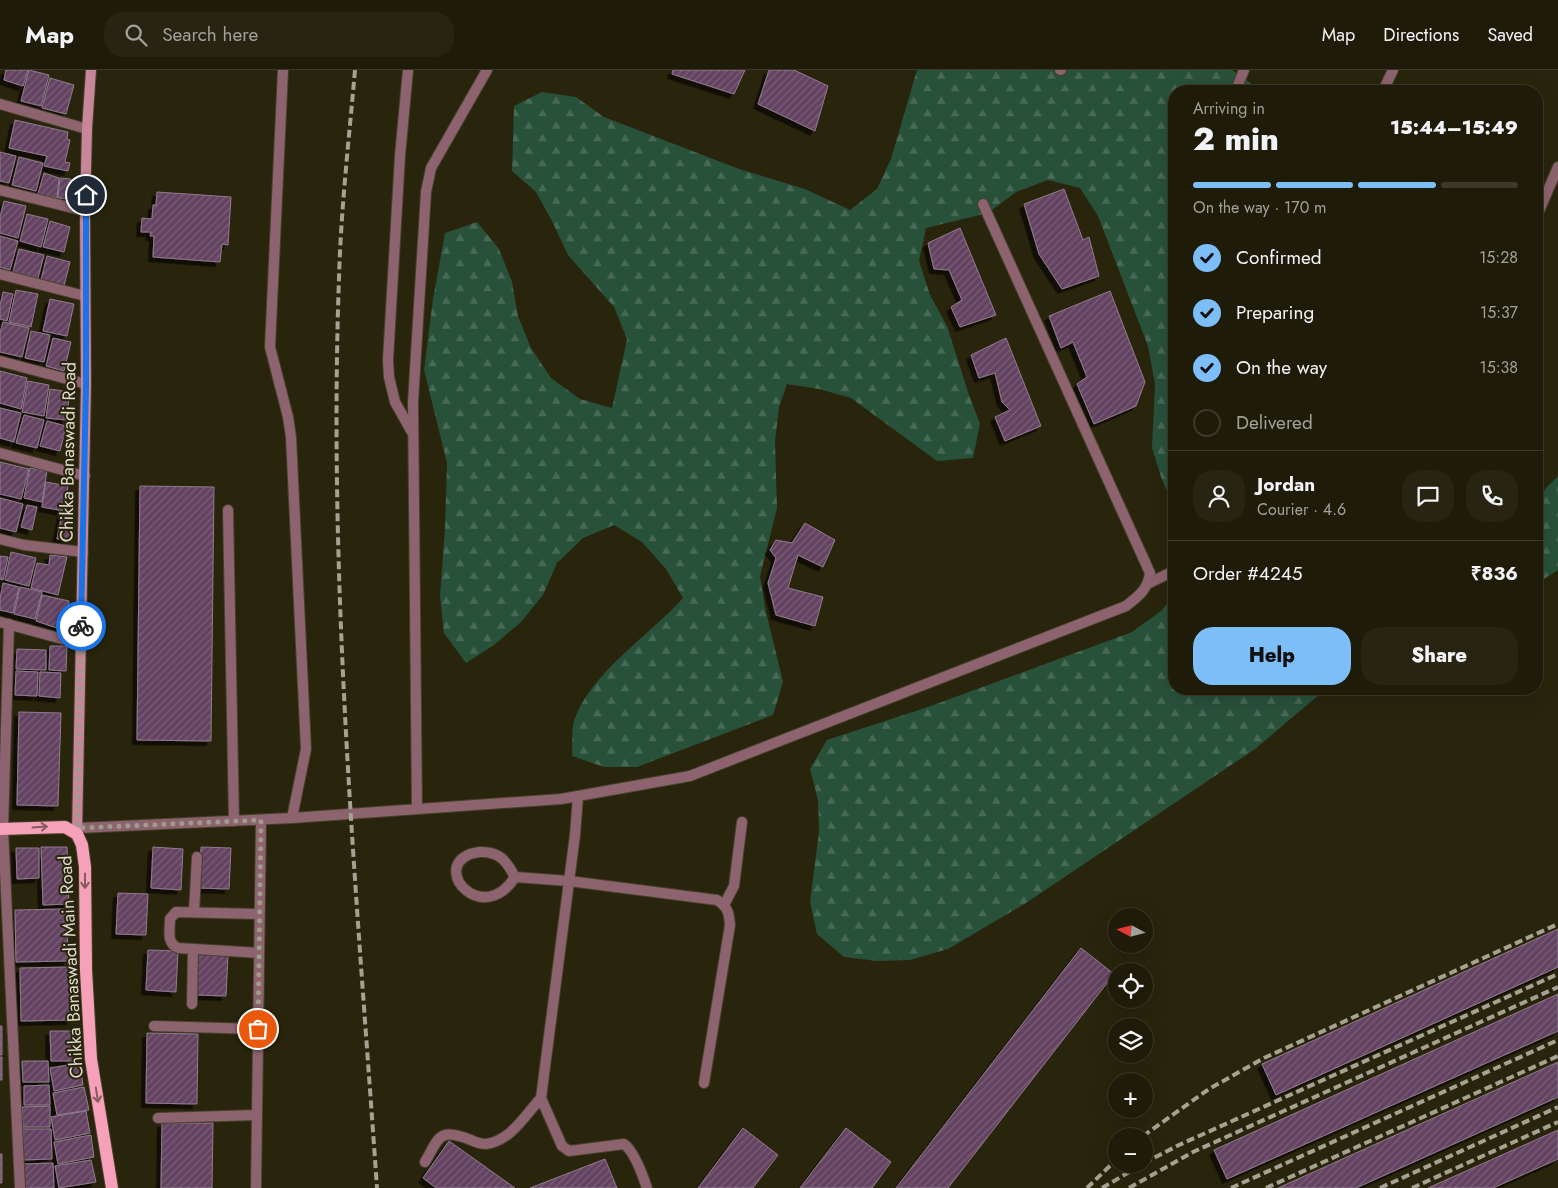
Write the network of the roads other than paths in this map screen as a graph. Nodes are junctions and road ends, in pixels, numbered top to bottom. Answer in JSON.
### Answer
{"nodes":[{"id":1,"x":91,"y":70,"type":"edge"},
{"id":2,"x":282,"y":70,"type":"edge"},
{"id":3,"x":408,"y":70,"type":"edge"},
{"id":4,"x":487,"y":70,"type":"edge"},
{"id":5,"x":1244,"y":70,"type":"edge"},
{"id":6,"x":1393,"y":70,"type":"edge"},
{"id":7,"x":1238,"y":85,"type":"dead end"},
{"id":8,"x":1386,"y":85,"type":"edge"},
{"id":9,"x":0,"y":104,"type":"edge"},
{"id":10,"x":87,"y":128,"type":"junction"},
{"id":11,"x":1558,"y":167,"type":"edge"},
{"id":12,"x":0,"y":190,"type":"edge"},
{"id":13,"x":1543,"y":202,"type":"edge"},
{"id":14,"x":983,"y":204,"type":"dead end"},
{"id":15,"x":85,"y":211,"type":"junction"},
{"id":16,"x":0,"y":274,"type":"edge"},
{"id":17,"x":85,"y":296,"type":"junction"},
{"id":18,"x":0,"y":361,"type":"edge"},
{"id":19,"x":86,"y":384,"type":"junction"},
{"id":20,"x":414,"y":435,"type":"junction"},
{"id":21,"x":0,"y":453,"type":"edge"},
{"id":22,"x":85,"y":476,"type":"junction"},
{"id":23,"x":228,"y":510,"type":"dead end"},
{"id":24,"x":0,"y":539,"type":"edge"},
{"id":25,"x":83,"y":552,"type":"junction"},
{"id":26,"x":1168,"y":574,"type":"edge"},
{"id":27,"x":1148,"y":583,"type":"junction"},
{"id":28,"x":5,"y":623,"type":"edge"},
{"id":29,"x":81,"y":644,"type":"junction"},
{"id":30,"x":578,"y":796,"type":"junction"},
{"id":31,"x":417,"y":809,"type":"junction"},
{"id":32,"x":292,"y":818,"type":"junction"},
{"id":33,"x":261,"y":820,"type":"junction"},
{"id":34,"x":234,"y":821,"type":"junction"},
{"id":35,"x":742,"y":822,"type":"dead end"},
{"id":36,"x":1,"y":829,"type":"edge"},
{"id":37,"x":77,"y":831,"type":"junction"},
{"id":38,"x":197,"y":857,"type":"dead end"},
{"id":39,"x":515,"y":877,"type":"junction"},
{"id":40,"x":569,"y":881,"type":"junction"},
{"id":41,"x":724,"y":905,"type":"junction"},
{"id":42,"x":194,"y":912,"type":"junction"},
{"id":43,"x":260,"y":914,"type":"junction"},
{"id":44,"x":193,"y":950,"type":"junction"},
{"id":45,"x":259,"y":952,"type":"junction"},
{"id":46,"x":192,"y":1004,"type":"dead end"},
{"id":47,"x":154,"y":1026,"type":"dead end"},
{"id":48,"x":258,"y":1029,"type":"junction"},
{"id":49,"x":704,"y":1084,"type":"dead end"},
{"id":50,"x":541,"y":1098,"type":"junction"},
{"id":51,"x":257,"y":1115,"type":"junction"},
{"id":52,"x":158,"y":1118,"type":"dead end"},
{"id":53,"x":424,"y":1162,"type":"dead end"},
{"id":54,"x":20,"y":1188,"type":"edge"},
{"id":55,"x":112,"y":1188,"type":"edge"},
{"id":56,"x":256,"y":1188,"type":"edge"},
{"id":57,"x":647,"y":1188,"type":"edge"}],
"edges":[{"from":1,"to":10,"type":"main road","name":"Chikka Banaswadi Road"},
{"from":2,"to":32,"type":"street"},
{"from":3,"to":20,"type":"street"},
{"from":4,"to":20,"type":"street"},
{"from":5,"to":7,"type":"street"},
{"from":6,"to":8,"type":"street"},
{"from":9,"to":10,"type":"street"},
{"from":10,"to":15,"type":"main road","name":"Chikka Banaswadi Road"},
{"from":11,"to":13,"type":"street"},
{"from":12,"to":15,"type":"street"},
{"from":14,"to":27,"type":"street"},
{"from":15,"to":17,"type":"main road","name":"Chikka Banaswadi Road"},
{"from":16,"to":17,"type":"street"},
{"from":17,"to":19,"type":"main road","name":"Chikka Banaswadi Road"},
{"from":18,"to":19,"type":"street"},
{"from":19,"to":22,"type":"main road","name":"Chikka Banaswadi Road"},
{"from":20,"to":31,"type":"street"},
{"from":21,"to":22,"type":"street"},
{"from":22,"to":25,"type":"main road","name":"Chikka Banaswadi Road"},
{"from":23,"to":34,"type":"street"},
{"from":24,"to":25,"type":"street"},
{"from":25,"to":29,"type":"main road","name":"Chikka Banaswadi Road"},
{"from":26,"to":27,"type":"street"},
{"from":27,"to":30,"type":"street"},
{"from":28,"to":29,"type":"street"},
{"from":28,"to":36,"type":"street"},
{"from":29,"to":37,"type":"main road","name":"Chikka Banaswadi Road"},
{"from":30,"to":31,"type":"street"},
{"from":30,"to":40,"type":"street"},
{"from":31,"to":32,"type":"street"},
{"from":32,"to":33,"type":"street"},
{"from":33,"to":34,"type":"street"},
{"from":33,"to":43,"type":"street"},
{"from":34,"to":37,"type":"street"},
{"from":35,"to":41,"type":"street"},
{"from":36,"to":37,"type":"main road","one_way":true},
{"from":36,"to":54,"type":"street"},
{"from":37,"to":55,"type":"main road","name":"Chikka Banaswadi Main Road","one_way":true},
{"from":38,"to":42,"type":"street"},
{"from":39,"to":39,"type":"street"},
{"from":39,"to":40,"type":"street"},
{"from":40,"to":41,"type":"street"},
{"from":40,"to":50,"type":"street"},
{"from":41,"to":49,"type":"street"},
{"from":42,"to":43,"type":"street"},
{"from":42,"to":44,"type":"street"},
{"from":43,"to":45,"type":"street"},
{"from":44,"to":45,"type":"street"},
{"from":44,"to":46,"type":"street"},
{"from":45,"to":48,"type":"street"},
{"from":47,"to":48,"type":"street"},
{"from":48,"to":51,"type":"street"},
{"from":50,"to":53,"type":"street"},
{"from":50,"to":57,"type":"street"},
{"from":51,"to":52,"type":"street"},
{"from":51,"to":56,"type":"street"}]}
